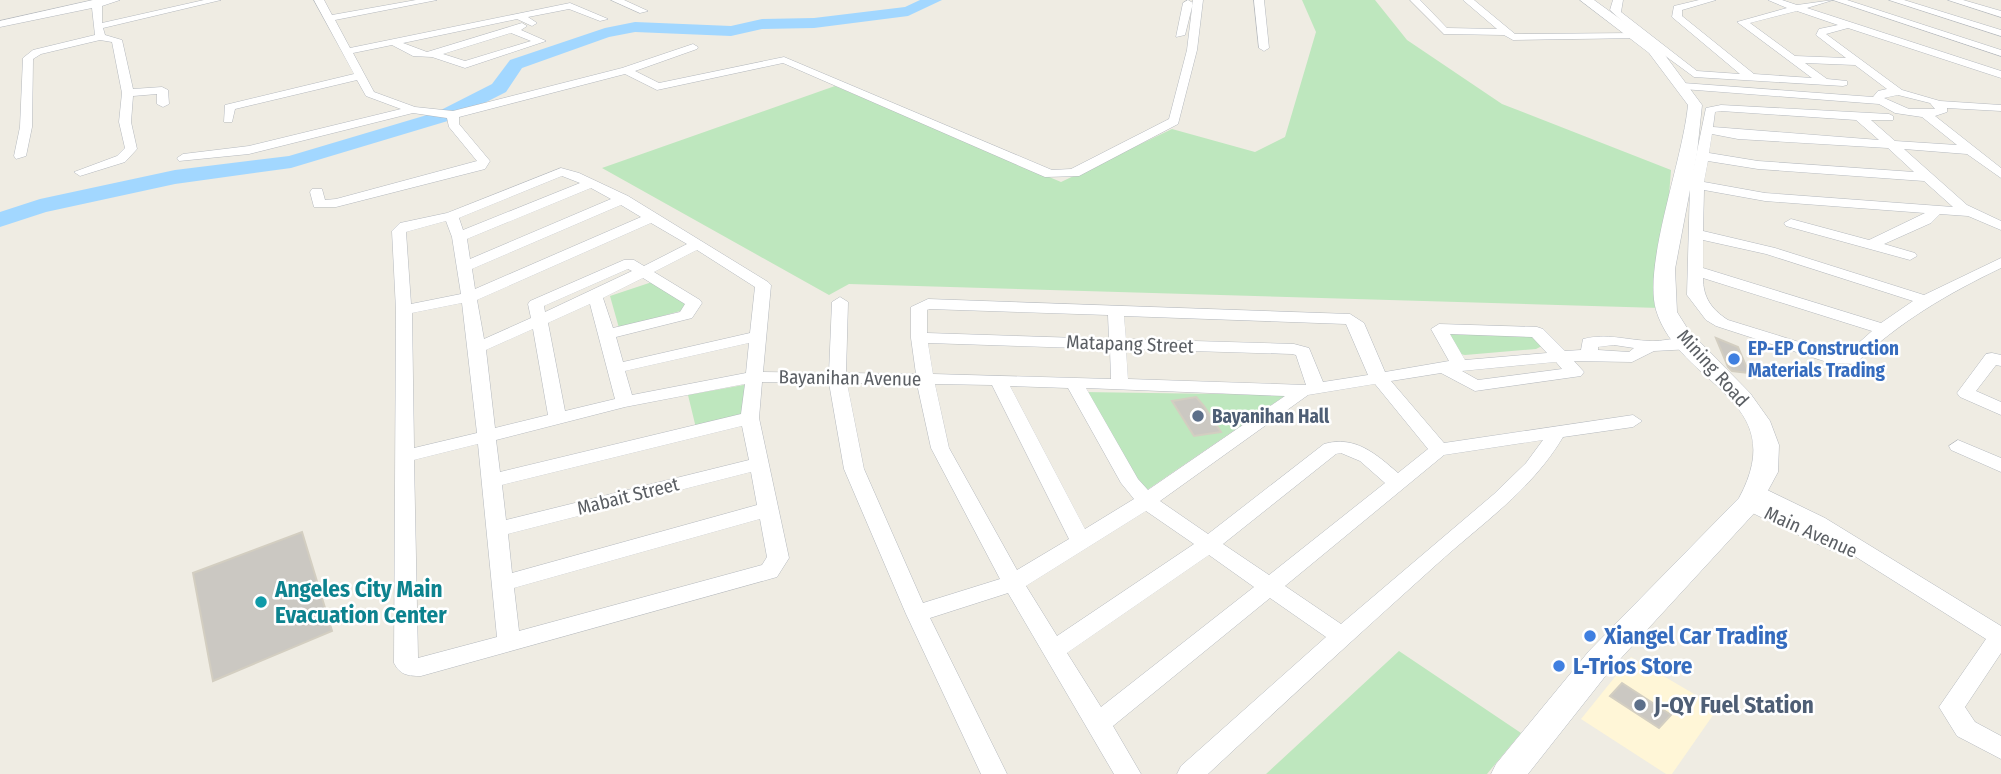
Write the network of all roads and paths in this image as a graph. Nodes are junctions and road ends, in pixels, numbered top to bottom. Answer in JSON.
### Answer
{"nodes":[{"id":1,"x":115,"y":0,"type":"edge"},
{"id":2,"x":216,"y":0,"type":"edge"},
{"id":3,"x":333,"y":0,"type":"edge"},
{"id":4,"x":432,"y":0,"type":"edge"},
{"id":5,"x":592,"y":0,"type":"edge"},
{"id":6,"x":616,"y":0,"type":"edge"},
{"id":7,"x":1189,"y":0,"type":"edge"},
{"id":8,"x":1198,"y":0,"type":"edge"},
{"id":9,"x":1259,"y":0,"type":"edge"},
{"id":10,"x":1415,"y":0,"type":"edge"},
{"id":11,"x":1468,"y":0,"type":"edge"},
{"id":12,"x":1586,"y":0,"type":"edge"},
{"id":13,"x":1618,"y":0,"type":"edge"},
{"id":14,"x":1711,"y":0,"type":"edge"},
{"id":15,"x":1773,"y":0,"type":"edge"},
{"id":16,"x":1828,"y":0,"type":"edge"},
{"id":17,"x":1838,"y":0,"type":"edge"},
{"id":18,"x":1894,"y":0,"type":"edge"},
{"id":19,"x":1953,"y":0,"type":"edge"},
{"id":20,"x":1973,"y":0,"type":"edge"},
{"id":21,"x":319,"y":1,"type":"edge"},
{"id":22,"x":98,"y":2,"type":"edge"},
{"id":23,"x":566,"y":6,"type":"junction"},
{"id":24,"x":1797,"y":7,"type":"junction"},
{"id":25,"x":2001,"y":8,"type":"edge"},
{"id":26,"x":643,"y":11,"type":"dead end"},
{"id":27,"x":2001,"y":14,"type":"edge"},
{"id":28,"x":518,"y":16,"type":"junction"},
{"id":29,"x":330,"y":18,"type":"junction"},
{"id":30,"x":603,"y":19,"type":"dead end"},
{"id":31,"x":0,"y":24,"type":"edge"},
{"id":32,"x":1849,"y":25,"type":"junction"},
{"id":33,"x":510,"y":29,"type":"junction"},
{"id":34,"x":99,"y":32,"type":"junction"},
{"id":35,"x":1504,"y":32,"type":"junction"},
{"id":36,"x":2001,"y":33,"type":"edge"},
{"id":37,"x":1180,"y":35,"type":"dead end"},
{"id":38,"x":1637,"y":36,"type":"junction"},
{"id":39,"x":393,"y":42,"type":"junction"},
{"id":40,"x":693,"y":47,"type":"dead end"},
{"id":41,"x":1264,"y":48,"type":"dead end"},
{"id":42,"x":345,"y":52,"type":"junction"},
{"id":43,"x":2001,"y":53,"type":"edge"},
{"id":44,"x":431,"y":54,"type":"junction"},
{"id":45,"x":1794,"y":59,"type":"junction"},
{"id":46,"x":1858,"y":62,"type":"junction"},
{"id":47,"x":626,"y":70,"type":"junction"},
{"id":48,"x":2001,"y":75,"type":"edge"},
{"id":49,"x":360,"y":76,"type":"junction"},
{"id":50,"x":1751,"y":77,"type":"junction"},
{"id":51,"x":1822,"y":81,"type":"junction"},
{"id":52,"x":1843,"y":83,"type":"dead end"},
{"id":53,"x":1686,"y":89,"type":"junction"},
{"id":54,"x":1898,"y":92,"type":"junction"},
{"id":55,"x":128,"y":93,"type":"junction"},
{"id":56,"x":1880,"y":101,"type":"junction"},
{"id":57,"x":163,"y":103,"type":"dead end"},
{"id":58,"x":1940,"y":104,"type":"junction"},
{"id":59,"x":2001,"y":108,"type":"edge"},
{"id":60,"x":413,"y":110,"type":"junction"},
{"id":61,"x":1924,"y":113,"type":"junction"},
{"id":62,"x":448,"y":114,"type":"junction"},
{"id":63,"x":1859,"y":116,"type":"junction"},
{"id":64,"x":1889,"y":118,"type":"dead end"},
{"id":65,"x":228,"y":119,"type":"dead end"},
{"id":66,"x":1708,"y":130,"type":"junction"},
{"id":67,"x":1891,"y":145,"type":"junction"},
{"id":68,"x":1970,"y":149,"type":"junction"},
{"id":69,"x":20,"y":156,"type":"dead end"},
{"id":70,"x":1703,"y":156,"type":"junction"},
{"id":71,"x":183,"y":158,"type":"dead end"},
{"id":72,"x":80,"y":172,"type":"dead end"},
{"id":73,"x":2001,"y":174,"type":"edge"},
{"id":74,"x":1928,"y":177,"type":"junction"},
{"id":75,"x":592,"y":183,"type":"junction"},
{"id":76,"x":1697,"y":185,"type":"junction"},
{"id":77,"x":317,"y":192,"type":"dead end"},
{"id":78,"x":1779,"y":198,"type":"junction"},
{"id":79,"x":623,"y":199,"type":"junction"},
{"id":80,"x":1936,"y":210,"type":"junction"},
{"id":81,"x":1968,"y":212,"type":"junction"},
{"id":82,"x":451,"y":216,"type":"junction"},
{"id":83,"x":650,"y":218,"type":"junction"},
{"id":84,"x":2001,"y":226,"type":"edge"},
{"id":85,"x":1697,"y":234,"type":"junction"},
{"id":86,"x":459,"y":237,"type":"junction"},
{"id":87,"x":1873,"y":244,"type":"junction"},
{"id":88,"x":696,"y":245,"type":"junction"},
{"id":89,"x":1910,"y":256,"type":"dead end"},
{"id":90,"x":2001,"y":262,"type":"edge"},
{"id":91,"x":463,"y":267,"type":"junction"},
{"id":92,"x":646,"y":271,"type":"junction"},
{"id":93,"x":1696,"y":271,"type":"junction"},
{"id":94,"x":595,"y":296,"type":"junction"},
{"id":95,"x":470,"y":297,"type":"junction"},
{"id":96,"x":1922,"y":299,"type":"junction"},
{"id":97,"x":840,"y":302,"type":"dead end"},
{"id":98,"x":1116,"y":309,"type":"junction"},
{"id":99,"x":404,"y":310,"type":"junction"},
{"id":100,"x":542,"y":320,"type":"junction"},
{"id":101,"x":1881,"y":328,"type":"junction"},
{"id":102,"x":607,"y":334,"type":"junction"},
{"id":103,"x":757,"y":336,"type":"junction"},
{"id":104,"x":919,"y":338,"type":"junction"},
{"id":105,"x":1118,"y":343,"type":"junction"},
{"id":106,"x":1691,"y":344,"type":"junction"},
{"id":107,"x":477,"y":348,"type":"junction"},
{"id":108,"x":1561,"y":356,"type":"junction"},
{"id":109,"x":1998,"y":356,"type":"edge"},
{"id":110,"x":1452,"y":366,"type":"junction"},
{"id":111,"x":617,"y":368,"type":"junction"},
{"id":112,"x":752,"y":377,"type":"junction"},
{"id":113,"x":1378,"y":377,"type":"junction"},
{"id":114,"x":837,"y":378,"type":"junction"},
{"id":115,"x":925,"y":379,"type":"junction"},
{"id":116,"x":998,"y":380,"type":"junction"},
{"id":117,"x":1074,"y":384,"type":"junction"},
{"id":118,"x":1119,"y":385,"type":"junction"},
{"id":119,"x":1310,"y":390,"type":"junction"},
{"id":120,"x":625,"y":402,"type":"junction"},
{"id":121,"x":2001,"y":409,"type":"edge"},
{"id":122,"x":750,"y":418,"type":"junction"},
{"id":123,"x":558,"y":419,"type":"junction"},
{"id":124,"x":1633,"y":421,"type":"dead end"},
{"id":125,"x":1558,"y":431,"type":"junction"},
{"id":126,"x":489,"y":437,"type":"junction"},
{"id":127,"x":1958,"y":446,"type":"dead end"},
{"id":128,"x":1439,"y":450,"type":"junction"},
{"id":129,"x":406,"y":456,"type":"junction"},
{"id":130,"x":758,"y":464,"type":"junction"},
{"id":131,"x":2001,"y":466,"type":"edge"},
{"id":132,"x":492,"y":481,"type":"junction"},
{"id":133,"x":1396,"y":482,"type":"junction"},
{"id":134,"x":1753,"y":498,"type":"junction"},
{"id":135,"x":1146,"y":501,"type":"junction"},
{"id":136,"x":766,"y":510,"type":"junction"},
{"id":137,"x":498,"y":529,"type":"junction"},
{"id":138,"x":1081,"y":541,"type":"junction"},
{"id":139,"x":1208,"y":545,"type":"junction"},
{"id":140,"x":505,"y":583,"type":"junction"},
{"id":141,"x":1013,"y":583,"type":"junction"},
{"id":142,"x":1271,"y":588,"type":"junction"},
{"id":143,"x":917,"y":614,"type":"junction"},
{"id":144,"x":1342,"y":636,"type":"junction"},
{"id":145,"x":2000,"y":636,"type":"edge"},
{"id":146,"x":509,"y":640,"type":"junction"},
{"id":147,"x":1055,"y":649,"type":"junction"},
{"id":148,"x":1098,"y":724,"type":"junction"},
{"id":149,"x":2001,"y":748,"type":"edge"},
{"id":150,"x":995,"y":774,"type":"edge"},
{"id":151,"x":1128,"y":774,"type":"edge"},
{"id":152,"x":1190,"y":774,"type":"edge"},
{"id":153,"x":1508,"y":774,"type":"edge"}],
"edges":[{"from":1,"to":22,"type":"street"},
{"from":2,"to":34,"type":"street"},
{"from":3,"to":21,"type":"street"},
{"from":4,"to":29,"type":"street"},
{"from":5,"to":23,"type":"street"},
{"from":6,"to":26,"type":"street"},
{"from":7,"to":37,"type":"street"},
{"from":8,"to":47,"type":"street"},
{"from":9,"to":41,"type":"street"},
{"from":10,"to":35,"type":"street"},
{"from":11,"to":35,"type":"street"},
{"from":12,"to":38,"type":"street"},
{"from":13,"to":50,"type":"street"},
{"from":14,"to":50,"type":"street"},
{"from":15,"to":24,"type":"street"},
{"from":16,"to":24,"type":"street"},
{"from":17,"to":43,"type":"street"},
{"from":18,"to":36,"type":"street"},
{"from":19,"to":27,"type":"street"},
{"from":20,"to":25,"type":"street"},
{"from":21,"to":29,"type":"street"},
{"from":22,"to":31,"type":"street"},
{"from":22,"to":34,"type":"street"},
{"from":23,"to":28,"type":"street"},
{"from":23,"to":30,"type":"street"},
{"from":24,"to":32,"type":"street"},
{"from":24,"to":45,"type":"street"},
{"from":28,"to":33,"type":"street"},
{"from":28,"to":39,"type":"street"},
{"from":29,"to":42,"type":"street"},
{"from":32,"to":46,"type":"street"},
{"from":32,"to":48,"type":"street"},
{"from":33,"to":44,"type":"street"},
{"from":33,"to":44,"type":"street"},
{"from":34,"to":55,"type":"street"},
{"from":34,"to":69,"type":"street"},
{"from":35,"to":38,"type":"street"},
{"from":38,"to":53,"type":"street"},
{"from":39,"to":42,"type":"street"},
{"from":39,"to":44,"type":"street"},
{"from":40,"to":47,"type":"street"},
{"from":42,"to":49,"type":"street"},
{"from":45,"to":46,"type":"street"},
{"from":45,"to":51,"type":"street"},
{"from":46,"to":54,"type":"street"},
{"from":47,"to":62,"type":"street"},
{"from":49,"to":60,"type":"street"},
{"from":49,"to":65,"type":"street"},
{"from":50,"to":51,"type":"street"},
{"from":51,"to":52,"type":"street"},
{"from":53,"to":56,"type":"street"},
{"from":53,"to":106,"type":"street","name":"Mining Road"},
{"from":54,"to":56,"type":"street"},
{"from":54,"to":58,"type":"street"},
{"from":55,"to":57,"type":"street"},
{"from":55,"to":72,"type":"street"},
{"from":56,"to":61,"type":"street"},
{"from":58,"to":59,"type":"street"},
{"from":58,"to":61,"type":"street"},
{"from":60,"to":62,"type":"street"},
{"from":60,"to":71,"type":"street"},
{"from":61,"to":68,"type":"street"},
{"from":62,"to":77,"type":"street"},
{"from":63,"to":64,"type":"street"},
{"from":63,"to":66,"type":"street"},
{"from":63,"to":67,"type":"street"},
{"from":66,"to":67,"type":"street"},
{"from":66,"to":70,"type":"street"},
{"from":67,"to":68,"type":"street"},
{"from":67,"to":74,"type":"street"},
{"from":68,"to":73,"type":"street"},
{"from":70,"to":74,"type":"street"},
{"from":70,"to":76,"type":"street"},
{"from":74,"to":81,"type":"street"},
{"from":75,"to":79,"type":"street"},
{"from":75,"to":82,"type":"street"},
{"from":75,"to":86,"type":"street"},
{"from":76,"to":78,"type":"street"},
{"from":76,"to":85,"type":"street"},
{"from":78,"to":80,"type":"street"},
{"from":78,"to":87,"type":"street"},
{"from":79,"to":83,"type":"street"},
{"from":79,"to":91,"type":"street"},
{"from":80,"to":81,"type":"street"},
{"from":80,"to":87,"type":"street"},
{"from":81,"to":84,"type":"street"},
{"from":82,"to":86,"type":"street"},
{"from":82,"to":99,"type":"street"},
{"from":83,"to":88,"type":"street"},
{"from":83,"to":95,"type":"street"},
{"from":85,"to":93,"type":"street"},
{"from":85,"to":96,"type":"street"},
{"from":86,"to":91,"type":"street"},
{"from":87,"to":89,"type":"street"},
{"from":88,"to":92,"type":"street"},
{"from":88,"to":103,"type":"street"},
{"from":90,"to":96,"type":"street"},
{"from":91,"to":95,"type":"street"},
{"from":92,"to":94,"type":"street"},
{"from":92,"to":100,"type":"street"},
{"from":92,"to":102,"type":"street"},
{"from":93,"to":101,"type":"street"},
{"from":93,"to":101,"type":"street"},
{"from":94,"to":100,"type":"street"},
{"from":94,"to":102,"type":"street"},
{"from":95,"to":99,"type":"street"},
{"from":95,"to":107,"type":"street"},
{"from":96,"to":101,"type":"street"},
{"from":97,"to":114,"type":"street"},
{"from":98,"to":104,"type":"street"},
{"from":98,"to":105,"type":"street"},
{"from":98,"to":113,"type":"street"},
{"from":99,"to":129,"type":"street"},
{"from":100,"to":107,"type":"street"},
{"from":100,"to":123,"type":"street"},
{"from":102,"to":111,"type":"street"},
{"from":103,"to":111,"type":"street"},
{"from":103,"to":112,"type":"street"},
{"from":104,"to":105,"type":"street","name":"Matapang Street"},
{"from":104,"to":115,"type":"street"},
{"from":105,"to":118,"type":"street"},
{"from":105,"to":119,"type":"street","name":"Matapang Street"},
{"from":106,"to":108,"type":"street"},
{"from":106,"to":134,"type":"street","name":"Mining Road"},
{"from":107,"to":126,"type":"street"},
{"from":108,"to":110,"type":"street"},
{"from":108,"to":110,"type":"street"},
{"from":109,"to":121,"type":"street"},
{"from":110,"to":113,"type":"street"},
{"from":111,"to":120,"type":"street"},
{"from":112,"to":114,"type":"street","name":"Bayanihan Avenue"},
{"from":112,"to":120,"type":"street","name":"Bayanihan Avenue"},
{"from":112,"to":122,"type":"street"},
{"from":113,"to":119,"type":"street"},
{"from":113,"to":128,"type":"street"},
{"from":114,"to":115,"type":"street","name":"Bayanihan Avenue"},
{"from":114,"to":143,"type":"street"},
{"from":115,"to":116,"type":"street","name":"Bayanihan Avenue"},
{"from":115,"to":141,"type":"street"},
{"from":116,"to":117,"type":"street","name":"Bayanihan Avenue"},
{"from":116,"to":138,"type":"street"},
{"from":117,"to":118,"type":"street","name":"Bayanihan Avenue"},
{"from":117,"to":135,"type":"street"},
{"from":118,"to":119,"type":"street","name":"Bayanihan Avenue"},
{"from":119,"to":135,"type":"street"},
{"from":120,"to":123,"type":"street","name":"Bayanihan Avenue"},
{"from":122,"to":130,"type":"street"},
{"from":122,"to":132,"type":"street"},
{"from":123,"to":126,"type":"street","name":"Bayanihan Avenue"},
{"from":124,"to":125,"type":"street"},
{"from":125,"to":128,"type":"street"},
{"from":125,"to":144,"type":"street"},
{"from":126,"to":129,"type":"street","name":"Bayanihan Avenue"},
{"from":126,"to":132,"type":"street"},
{"from":127,"to":131,"type":"street"},
{"from":128,"to":133,"type":"street"},
{"from":129,"to":146,"type":"street"},
{"from":130,"to":136,"type":"street"},
{"from":130,"to":137,"type":"street","name":"Mabait Street"},
{"from":132,"to":137,"type":"street"},
{"from":133,"to":139,"type":"street"},
{"from":133,"to":142,"type":"street"},
{"from":134,"to":145,"type":"street","name":"Main Avenue"},
{"from":134,"to":153,"type":"street","name":"Mining Road"},
{"from":135,"to":138,"type":"street"},
{"from":135,"to":139,"type":"street"},
{"from":136,"to":140,"type":"street"},
{"from":136,"to":146,"type":"street"},
{"from":137,"to":140,"type":"street"},
{"from":138,"to":141,"type":"street"},
{"from":139,"to":142,"type":"street"},
{"from":139,"to":147,"type":"street"},
{"from":140,"to":146,"type":"street"},
{"from":141,"to":143,"type":"street"},
{"from":141,"to":147,"type":"street"},
{"from":142,"to":144,"type":"street"},
{"from":142,"to":148,"type":"street"},
{"from":143,"to":150,"type":"street"},
{"from":144,"to":152,"type":"street"},
{"from":145,"to":149,"type":"street"},
{"from":147,"to":148,"type":"street"},
{"from":148,"to":151,"type":"street"}]}
